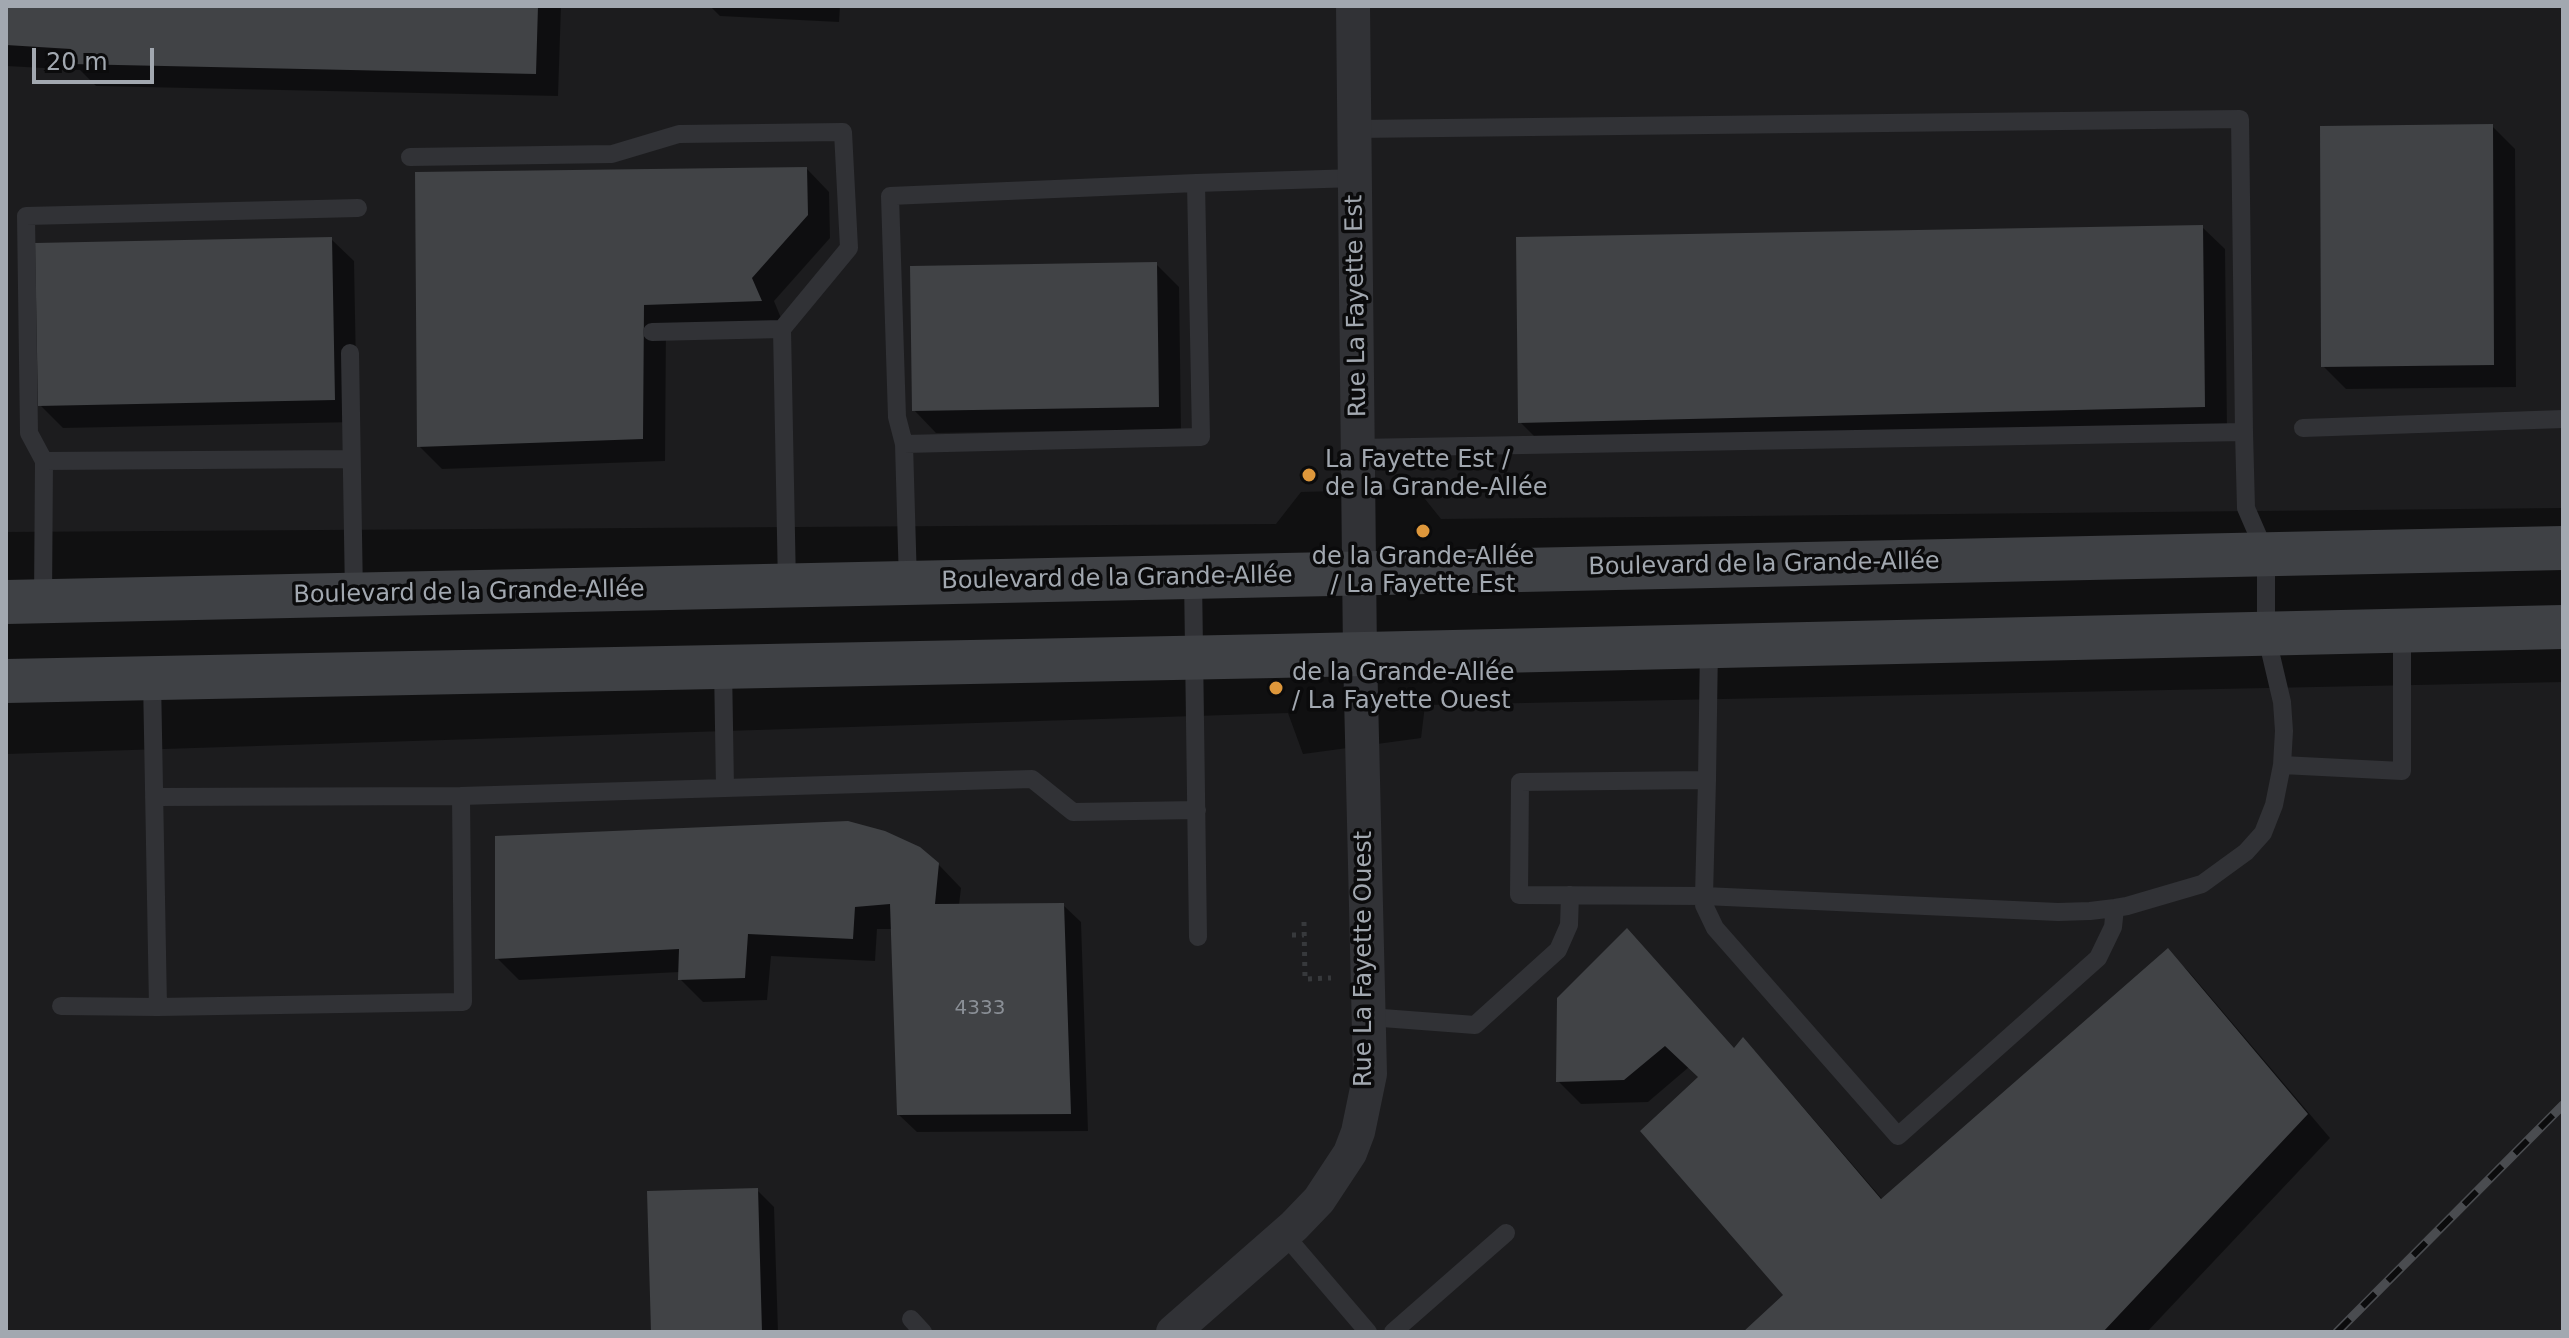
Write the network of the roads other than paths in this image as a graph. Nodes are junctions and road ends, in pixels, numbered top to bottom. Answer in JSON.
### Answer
{"nodes":[{"id":1,"x":1353,"y":6,"type":"edge"},
{"id":2,"x":1355,"y":129,"type":"junction"},
{"id":3,"x":410,"y":157,"type":"dead end"},
{"id":4,"x":1356,"y":178,"type":"junction"},
{"id":5,"x":1196,"y":183,"type":"junction"},
{"id":6,"x":358,"y":208,"type":"dead end"},
{"id":7,"x":782,"y":329,"type":"junction"},
{"id":8,"x":652,"y":332,"type":"dead end"},
{"id":9,"x":350,"y":353,"type":"dead end"},
{"id":10,"x":2563,"y":419,"type":"edge"},
{"id":11,"x":2303,"y":428,"type":"dead end"},
{"id":12,"x":2244,"y":432,"type":"junction"},
{"id":13,"x":904,"y":444,"type":"junction"},
{"id":14,"x":1358,"y":448,"type":"junction"},
{"id":15,"x":351,"y":459,"type":"junction"},
{"id":16,"x":44,"y":461,"type":"junction"},
{"id":17,"x":2563,"y":548,"type":"edge"},
{"id":18,"x":2266,"y":554,"type":"junction"},
{"id":19,"x":1361,"y":574,"type":"junction"},
{"id":20,"x":1193,"y":577,"type":"junction"},
{"id":21,"x":908,"y":583,"type":"junction"},
{"id":22,"x":787,"y":586,"type":"junction"},
{"id":23,"x":354,"y":595,"type":"junction"},
{"id":24,"x":25,"y":602,"type":"edge"},
{"id":25,"x":2563,"y":627,"type":"edge"},
{"id":26,"x":2402,"y":631,"type":"junction"},
{"id":27,"x":2266,"y":634,"type":"junction"},
{"id":28,"x":1709,"y":646,"type":"junction"},
{"id":29,"x":1360,"y":654,"type":"junction"},
{"id":30,"x":1194,"y":657,"type":"junction"},
{"id":31,"x":723,"y":666,"type":"junction"},
{"id":32,"x":152,"y":679,"type":"junction"},
{"id":33,"x":6,"y":681,"type":"edge"},
{"id":34,"x":2282,"y":765,"type":"junction"},
{"id":35,"x":1707,"y":780,"type":"junction"},
{"id":36,"x":725,"y":788,"type":"junction"},
{"id":37,"x":461,"y":796,"type":"junction"},
{"id":38,"x":154,"y":797,"type":"junction"},
{"id":39,"x":1197,"y":810,"type":"junction"},
{"id":40,"x":1570,"y":895,"type":"junction"},
{"id":41,"x":1704,"y":896,"type":"junction"},
{"id":42,"x":2115,"y":908,"type":"junction"},
{"id":43,"x":1198,"y":937,"type":"dead end"},
{"id":44,"x":61,"y":1006,"type":"dead end"},
{"id":45,"x":158,"y":1007,"type":"junction"},
{"id":46,"x":1369,"y":1017,"type":"junction"},
{"id":47,"x":1506,"y":1233,"type":"dead end"},
{"id":48,"x":1284,"y":1234,"type":"junction"},
{"id":49,"x":1173,"y":1332,"type":"edge"},
{"id":50,"x":1368,"y":1332,"type":"edge"},
{"id":51,"x":1393,"y":1332,"type":"edge"}],
"edges":[{"from":1,"to":2,"type":"street","name":"Rue La Fayette Est"},
{"from":2,"to":4,"type":"street","name":"Rue La Fayette Est"},
{"from":2,"to":12,"type":"lane"},
{"from":3,"to":7,"type":"lane"},
{"from":4,"to":5,"type":"lane"},
{"from":4,"to":14,"type":"street","name":"Rue La Fayette Est"},
{"from":5,"to":13,"type":"lane"},
{"from":5,"to":13,"type":"lane"},
{"from":6,"to":16,"type":"lane"},
{"from":7,"to":8,"type":"lane"},
{"from":7,"to":22,"type":"lane"},
{"from":9,"to":15,"type":"lane"},
{"from":10,"to":11,"type":"lane"},
{"from":12,"to":14,"type":"lane"},
{"from":12,"to":18,"type":"lane"},
{"from":13,"to":21,"type":"lane"},
{"from":14,"to":19,"type":"street","name":"Rue La Fayette Est"},
{"from":15,"to":16,"type":"lane"},
{"from":15,"to":23,"type":"lane"},
{"from":16,"to":24,"type":"lane"},
{"from":17,"to":18,"type":"street","name":"Boulevard de la Grande-Allée"},
{"from":18,"to":19,"type":"street","name":"Boulevard de la Grande-Allée"},
{"from":18,"to":27,"type":"lane"},
{"from":19,"to":20,"type":"street","name":"Boulevard de la Grande-Allée"},
{"from":19,"to":29,"type":"street","name":"Rue La Fayette Est"},
{"from":20,"to":21,"type":"street","name":"Boulevard de la Grande-Allée"},
{"from":20,"to":30,"type":"lane"},
{"from":21,"to":22,"type":"street","name":"Boulevard de la Grande-Allée"},
{"from":22,"to":23,"type":"street","name":"Boulevard de la Grande-Allée"},
{"from":23,"to":24,"type":"street","name":"Boulevard de la Grande-Allée"},
{"from":25,"to":26,"type":"street"},
{"from":26,"to":27,"type":"street"},
{"from":26,"to":34,"type":"lane"},
{"from":27,"to":28,"type":"street"},
{"from":27,"to":34,"type":"lane"},
{"from":28,"to":29,"type":"street"},
{"from":28,"to":35,"type":"lane"},
{"from":29,"to":30,"type":"street"},
{"from":29,"to":46,"type":"street","name":"Rue La Fayette Ouest"},
{"from":30,"to":31,"type":"street"},
{"from":30,"to":39,"type":"lane"},
{"from":31,"to":32,"type":"street"},
{"from":31,"to":36,"type":"lane"},
{"from":32,"to":33,"type":"street"},
{"from":32,"to":38,"type":"lane"},
{"from":34,"to":42,"type":"lane"},
{"from":35,"to":40,"type":"lane"},
{"from":35,"to":41,"type":"lane"},
{"from":36,"to":37,"type":"lane"},
{"from":36,"to":39,"type":"lane"},
{"from":37,"to":38,"type":"lane"},
{"from":37,"to":45,"type":"lane"},
{"from":38,"to":45,"type":"lane"},
{"from":39,"to":43,"type":"lane"},
{"from":40,"to":41,"type":"lane"},
{"from":40,"to":46,"type":"lane"},
{"from":41,"to":42,"type":"lane"},
{"from":41,"to":42,"type":"lane"},
{"from":44,"to":45,"type":"lane"},
{"from":46,"to":48,"type":"street","name":"Rue La Fayette Ouest"},
{"from":47,"to":51,"type":"lane"},
{"from":48,"to":49,"type":"street","name":"Rue La Fayette Ouest"},
{"from":48,"to":50,"type":"lane"}]}
